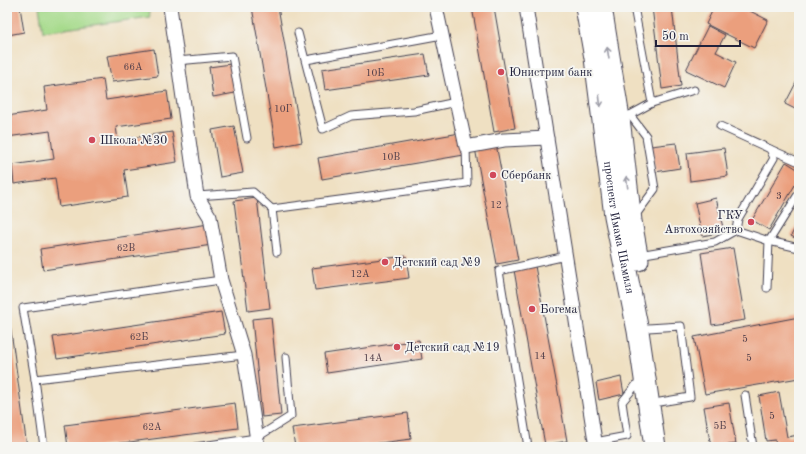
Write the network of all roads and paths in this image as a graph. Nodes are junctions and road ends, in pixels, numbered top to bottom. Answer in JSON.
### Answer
{"nodes":[{"id":1,"x":170,"y":7,"type":"edge"},
{"id":2,"x":436,"y":7,"type":"edge"},
{"id":3,"x":526,"y":7,"type":"edge"},
{"id":4,"x":586,"y":7,"type":"edge"},
{"id":5,"x":601,"y":7,"type":"edge"},
{"id":6,"x":634,"y":7,"type":"edge"},
{"id":7,"x":298,"y":32,"type":"dead end"},
{"id":8,"x":442,"y":35,"type":"junction"},
{"id":9,"x":306,"y":60,"type":"junction"},
{"id":10,"x":177,"y":61,"type":"junction"},
{"id":11,"x":694,"y":90,"type":"dead end"},
{"id":12,"x":456,"y":102,"type":"junction"},
{"id":13,"x":652,"y":103,"type":"junction"},
{"id":14,"x":625,"y":116,"type":"junction"},
{"id":15,"x":720,"y":126,"type":"dead end"},
{"id":16,"x":247,"y":138,"type":"dead end"},
{"id":17,"x":547,"y":138,"type":"junction"},
{"id":18,"x":466,"y":147,"type":"junction"},
{"id":19,"x":770,"y":149,"type":"junction"},
{"id":20,"x":799,"y":162,"type":"edge"},
{"id":21,"x":799,"y":193,"type":"edge"},
{"id":22,"x":197,"y":196,"type":"junction"},
{"id":23,"x":272,"y":208,"type":"junction"},
{"id":24,"x":736,"y":230,"type":"junction"},
{"id":25,"x":770,"y":241,"type":"junction"},
{"id":26,"x":799,"y":248,"type":"edge"},
{"id":27,"x":277,"y":252,"type":"dead end"},
{"id":28,"x":637,"y":255,"type":"junction"},
{"id":29,"x":566,"y":256,"type":"junction"},
{"id":30,"x":221,"y":280,"type":"junction"},
{"id":31,"x":767,"y":288,"type":"dead end"},
{"id":32,"x":648,"y":328,"type":"junction"},
{"id":33,"x":244,"y":355,"type":"junction"},
{"id":34,"x":286,"y":357,"type":"dead end"},
{"id":35,"x":644,"y":376,"type":"junction"},
{"id":36,"x":35,"y":379,"type":"junction"},
{"id":37,"x":745,"y":395,"type":"dead end"},
{"id":38,"x":660,"y":402,"type":"junction"},
{"id":39,"x":257,"y":442,"type":"edge"},
{"id":40,"x":596,"y":444,"type":"edge"},
{"id":41,"x":44,"y":447,"type":"edge"},
{"id":42,"x":196,"y":447,"type":"edge"},
{"id":43,"x":528,"y":447,"type":"edge"},
{"id":44,"x":655,"y":447,"type":"edge"},
{"id":45,"x":666,"y":447,"type":"edge"},
{"id":46,"x":753,"y":447,"type":"edge"}],
"edges":[{"from":1,"to":10,"type":"street"},
{"from":2,"to":8,"type":"street"},
{"from":3,"to":17,"type":"street"},
{"from":4,"to":35,"type":"main road","name":"проспект Имама Шамиля","one_way":true},
{"from":14,"to":5,"type":"main road","name":"проспект Имама Шамиля","one_way":true},
{"from":6,"to":13,"type":"lane"},
{"from":7,"to":9,"type":"lane"},
{"from":8,"to":9,"type":"lane"},
{"from":8,"to":12,"type":"street"},
{"from":9,"to":12,"type":"lane"},
{"from":10,"to":16,"type":"lane"},
{"from":10,"to":22,"type":"street"},
{"from":11,"to":13,"type":"lane"},
{"from":12,"to":18,"type":"street"},
{"from":13,"to":14,"type":"lane"},
{"from":14,"to":28,"type":"main road","name":"проспект Имама Шамиля"},
{"from":15,"to":19,"type":"lane"},
{"from":17,"to":18,"type":"street"},
{"from":17,"to":29,"type":"street"},
{"from":18,"to":23,"type":"lane"},
{"from":19,"to":20,"type":"lane"},
{"from":19,"to":24,"type":"lane"},
{"from":21,"to":25,"type":"lane"},
{"from":22,"to":23,"type":"lane"},
{"from":22,"to":30,"type":"street"},
{"from":23,"to":27,"type":"lane"},
{"from":24,"to":25,"type":"lane"},
{"from":24,"to":28,"type":"lane"},
{"from":25,"to":26,"type":"lane"},
{"from":25,"to":31,"type":"lane"},
{"from":28,"to":32,"type":"main road","name":"проспект Имама Шамиля"},
{"from":29,"to":40,"type":"street"},
{"from":29,"to":43,"type":"lane"},
{"from":30,"to":33,"type":"street"},
{"from":30,"to":36,"type":"lane"},
{"from":32,"to":38,"type":"main road","name":"проспект Имама Шамиля"},
{"from":32,"to":38,"type":"lane"},
{"from":33,"to":36,"type":"lane"},
{"from":33,"to":39,"type":"street"},
{"from":34,"to":39,"type":"lane"},
{"from":35,"to":40,"type":"lane"},
{"from":35,"to":44,"type":"main road","name":"проспект Имама Шамиля"},
{"from":36,"to":41,"type":"lane"},
{"from":37,"to":46,"type":"lane"},
{"from":38,"to":45,"type":"main road","name":"проспект Имама Шамиля"},
{"from":39,"to":42,"type":"lane"}]}
